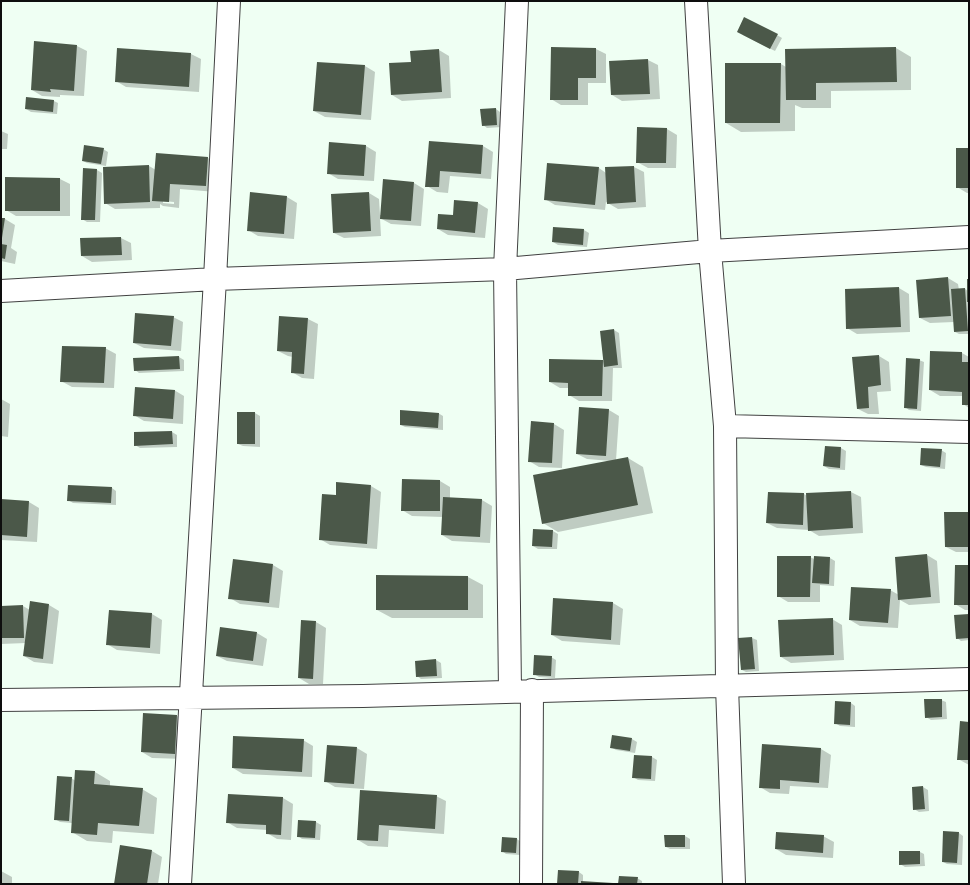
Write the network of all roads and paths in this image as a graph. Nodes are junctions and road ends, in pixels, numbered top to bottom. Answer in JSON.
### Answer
{"nodes":[{"id":1,"x":229,"y":1,"type":"edge"},
{"id":2,"x":517,"y":1,"type":"edge"},
{"id":3,"x":696,"y":1,"type":"edge"},
{"id":4,"x":969,"y":238,"type":"edge"},
{"id":5,"x":710,"y":251,"type":"junction"},
{"id":6,"x":505,"y":269,"type":"junction"},
{"id":7,"x":215,"y":279,"type":"junction"},
{"id":8,"x":1,"y":291,"type":"edge"},
{"id":9,"x":725,"y":426,"type":"junction"},
{"id":10,"x":969,"y":432,"type":"edge"},
{"id":11,"x":969,"y":679,"type":"edge"},
{"id":12,"x":727,"y":686,"type":"junction"},
{"id":13,"x":532,"y":690,"type":"junction"},
{"id":14,"x":510,"y":691,"type":"junction"},
{"id":15,"x":190,"y":699,"type":"junction"},
{"id":16,"x":1,"y":700,"type":"edge"},
{"id":17,"x":180,"y":884,"type":"edge"},
{"id":18,"x":531,"y":884,"type":"edge"},
{"id":19,"x":734,"y":884,"type":"edge"}],
"edges":[{"from":1,"to":7,"type":"street"},
{"from":2,"to":6,"type":"street"},
{"from":3,"to":5,"type":"street"},
{"from":4,"to":5,"type":"street"},
{"from":5,"to":6,"type":"street"},
{"from":5,"to":9,"type":"street"},
{"from":6,"to":7,"type":"street"},
{"from":6,"to":14,"type":"street"},
{"from":7,"to":8,"type":"street"},
{"from":7,"to":15,"type":"street"},
{"from":9,"to":10,"type":"street"},
{"from":9,"to":12,"type":"street"},
{"from":11,"to":12,"type":"street"},
{"from":12,"to":13,"type":"street"},
{"from":12,"to":19,"type":"street"},
{"from":13,"to":14,"type":"street"},
{"from":13,"to":18,"type":"street"},
{"from":14,"to":15,"type":"street"},
{"from":15,"to":16,"type":"street"},
{"from":15,"to":17,"type":"street"}]}
